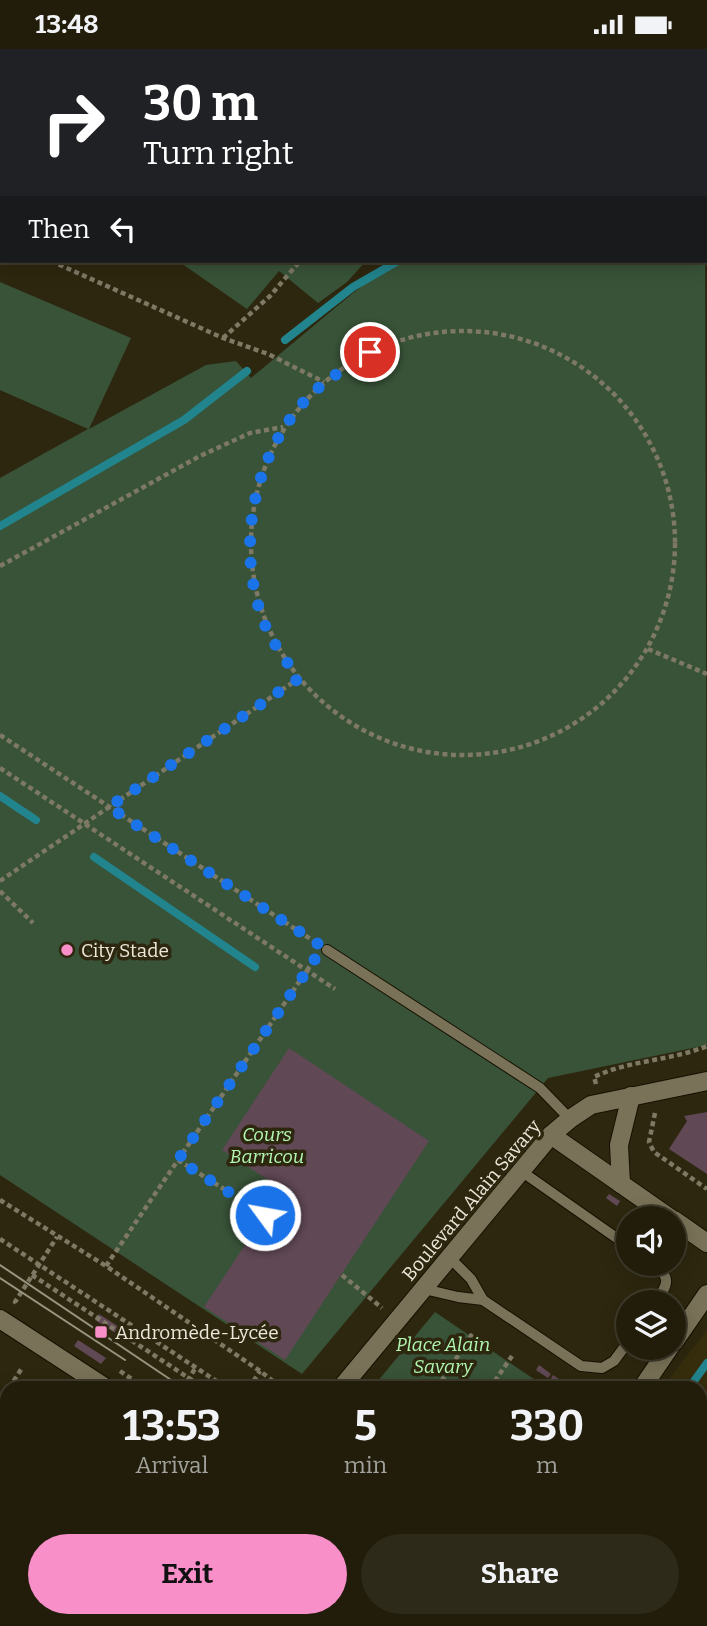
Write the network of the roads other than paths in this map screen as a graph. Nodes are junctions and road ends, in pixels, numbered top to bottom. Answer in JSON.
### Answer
{"nodes":[{"id":1,"x":325,"y":948,"type":"road end"},
{"id":2,"x":707,"y":1081,"type":"edge"},
{"id":3,"x":631,"y":1096,"type":"junction"},
{"id":4,"x":570,"y":1119,"type":"junction"},
{"id":5,"x":551,"y":1135,"type":"junction"},
{"id":6,"x":521,"y":1171,"type":"junction"},
{"id":7,"x":621,"y":1184,"type":"junction"},
{"id":8,"x":653,"y":1206,"type":"edge"},
{"id":9,"x":686,"y":1229,"type":"edge"},
{"id":10,"x":616,"y":1238,"type":"edge"},
{"id":11,"x":707,"y":1243,"type":"edge"},
{"id":12,"x":450,"y":1258,"type":"junction"},
{"id":13,"x":424,"y":1289,"type":"junction"},
{"id":14,"x":707,"y":1294,"type":"edge"},
{"id":15,"x":483,"y":1300,"type":"junction"},
{"id":16,"x":0,"y":1319,"type":"edge"},
{"id":17,"x":686,"y":1325,"type":"edge"},
{"id":18,"x":616,"y":1357,"type":"edge"},
{"id":19,"x":661,"y":1360,"type":"edge"},
{"id":20,"x":95,"y":1381,"type":"edge"},
{"id":21,"x":347,"y":1381,"type":"edge"},
{"id":22,"x":647,"y":1381,"type":"edge"}],
"edges":[{"from":1,"to":4,"type":"lane"},
{"from":2,"to":3,"type":"street","name":"Boulevard Alain Savary"},
{"from":3,"to":4,"type":"street","name":"Boulevard Alain Savary"},
{"from":3,"to":7,"type":"street"},
{"from":4,"to":5,"type":"street","name":"Boulevard Alain Savary"},
{"from":5,"to":6,"type":"street","name":"Boulevard Alain Savary"},
{"from":5,"to":7,"type":"street"},
{"from":6,"to":10,"type":"lane"},
{"from":6,"to":12,"type":"street","name":"Boulevard Alain Savary"},
{"from":7,"to":8,"type":"street"},
{"from":9,"to":11,"type":"street"},
{"from":12,"to":13,"type":"street","name":"Boulevard Alain Savary"},
{"from":12,"to":15,"type":"lane"},
{"from":13,"to":15,"type":"lane"},
{"from":13,"to":21,"type":"street","name":"Boulevard Alain Savary"},
{"from":14,"to":17,"type":"street"},
{"from":15,"to":18,"type":"lane"},
{"from":16,"to":20,"type":"street"},
{"from":19,"to":22,"type":"street"}]}
